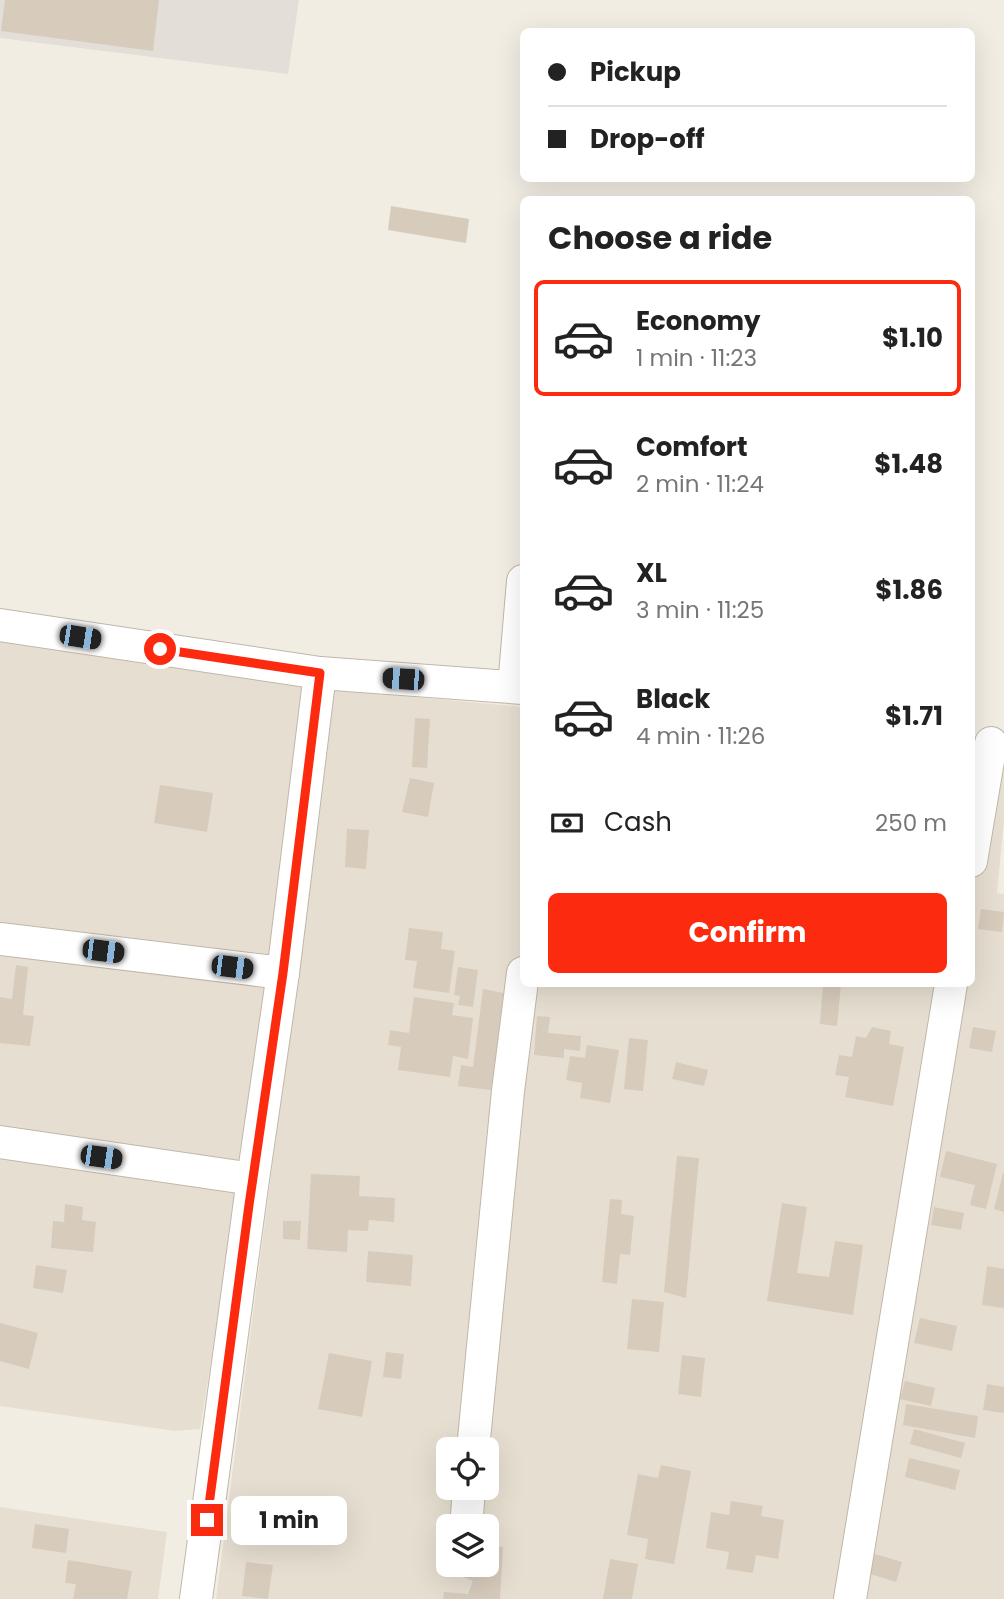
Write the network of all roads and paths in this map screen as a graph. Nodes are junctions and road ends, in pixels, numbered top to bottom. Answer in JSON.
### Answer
{"nodes":[{"id":1,"x":0,"y":625,"type":"edge"},
{"id":2,"x":520,"y":661,"type":"edge"},
{"id":3,"x":320,"y":673,"type":"junction"},
{"id":4,"x":519,"y":688,"type":"edge"},
{"id":5,"x":989,"y":743,"type":"edge"},
{"id":6,"x":975,"y":835,"type":"edge"},
{"id":7,"x":0,"y":939,"type":"edge"},
{"id":8,"x":283,"y":973,"type":"junction"},
{"id":9,"x":521,"y":987,"type":"edge"},
{"id":10,"x":951,"y":987,"type":"edge"},
{"id":11,"x":0,"y":1142,"type":"edge"},
{"id":12,"x":253,"y":1179,"type":"junction"},
{"id":13,"x":474,"y":1437,"type":"edge"},
{"id":14,"x":196,"y":1599,"type":"edge"},
{"id":15,"x":850,"y":1599,"type":"edge"}],
"edges":[{"from":1,"to":3,"type":"street"},
{"from":2,"to":4,"type":"street"},
{"from":3,"to":4,"type":"street"},
{"from":3,"to":8,"type":"street"},
{"from":5,"to":6,"type":"street"},
{"from":7,"to":8,"type":"street"},
{"from":8,"to":12,"type":"street"},
{"from":9,"to":13,"type":"street"},
{"from":10,"to":15,"type":"street"},
{"from":11,"to":12,"type":"street"},
{"from":12,"to":14,"type":"street"}]}
